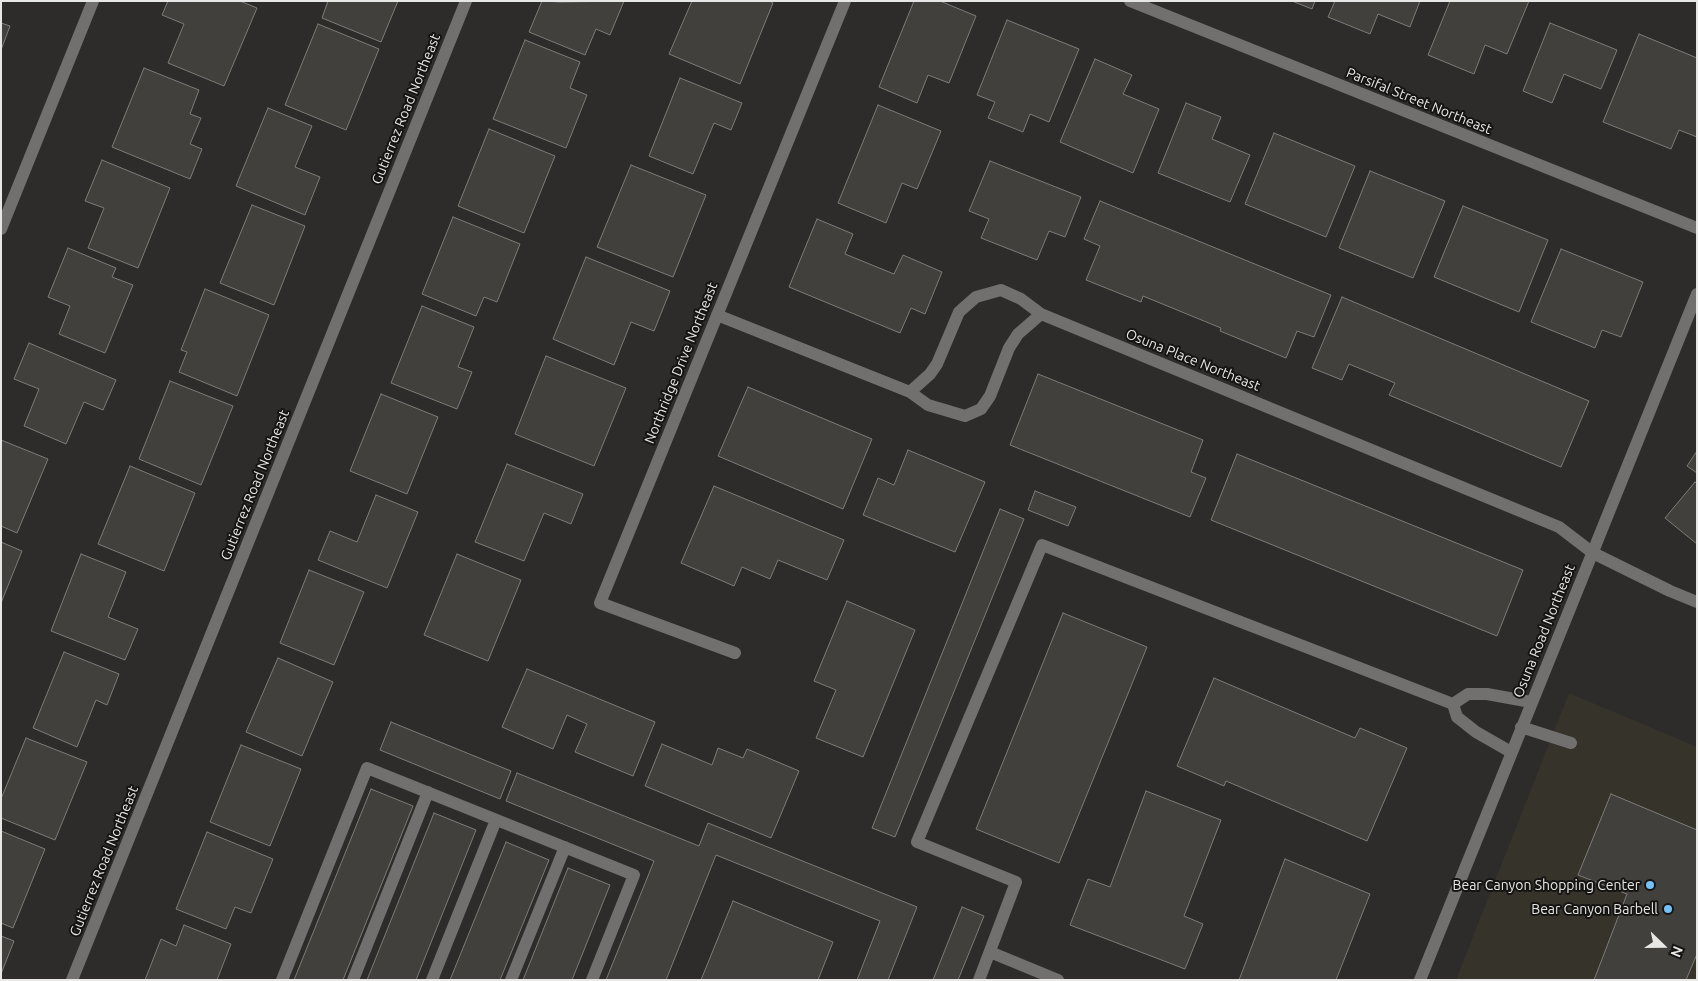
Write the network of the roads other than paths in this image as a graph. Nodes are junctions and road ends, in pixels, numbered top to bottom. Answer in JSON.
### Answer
{"nodes":[{"id":1,"x":93,"y":1,"type":"edge"},
{"id":2,"x":466,"y":1,"type":"edge"},
{"id":3,"x":845,"y":1,"type":"edge"},
{"id":4,"x":1130,"y":1,"type":"edge"},
{"id":5,"x":1697,"y":228,"type":"edge"},
{"id":6,"x":1,"y":229,"type":"edge"},
{"id":7,"x":1697,"y":294,"type":"edge"},
{"id":8,"x":1041,"y":314,"type":"junction"},
{"id":9,"x":717,"y":315,"type":"junction"},
{"id":10,"x":910,"y":392,"type":"junction"},
{"id":11,"x":1593,"y":553,"type":"junction"},
{"id":12,"x":1697,"y":602,"type":"edge"},
{"id":13,"x":735,"y":653,"type":"dead end"},
{"id":14,"x":1532,"y":702,"type":"junction"},
{"id":15,"x":1453,"y":704,"type":"junction"},
{"id":16,"x":1521,"y":727,"type":"junction"},
{"id":17,"x":1571,"y":743,"type":"dead end"},
{"id":18,"x":1511,"y":752,"type":"junction"},
{"id":19,"x":428,"y":792,"type":"junction"},
{"id":20,"x":496,"y":820,"type":"junction"},
{"id":21,"x":565,"y":847,"type":"junction"},
{"id":22,"x":990,"y":952,"type":"junction"},
{"id":23,"x":72,"y":980,"type":"edge"},
{"id":24,"x":282,"y":980,"type":"edge"},
{"id":25,"x":353,"y":980,"type":"edge"},
{"id":26,"x":432,"y":980,"type":"edge"},
{"id":27,"x":511,"y":980,"type":"edge"},
{"id":28,"x":592,"y":980,"type":"edge"},
{"id":29,"x":979,"y":980,"type":"edge"},
{"id":30,"x":1058,"y":980,"type":"edge"},
{"id":31,"x":1420,"y":980,"type":"edge"}],
"edges":[{"from":1,"to":6,"type":"street"},
{"from":2,"to":23,"type":"street","name":"Gutierrez Road Northeast"},
{"from":3,"to":9,"type":"street","name":"Northridge Drive Northeast"},
{"from":4,"to":5,"type":"street","name":"Parsifal Street Northeast"},
{"from":7,"to":11,"type":"street","name":"Osuna Road Northeast"},
{"from":8,"to":10,"type":"street","name":"Osuna Place Northeast"},
{"from":8,"to":10,"type":"street"},
{"from":8,"to":11,"type":"street","name":"Osuna Place Northeast"},
{"from":9,"to":10,"type":"street"},
{"from":9,"to":13,"type":"street","name":"Northridge Drive Northeast"},
{"from":11,"to":12,"type":"street","name":"Osuna Place Northeast"},
{"from":11,"to":14,"type":"street","name":"Osuna Road Northeast"},
{"from":14,"to":15,"type":"street"},
{"from":14,"to":16,"type":"street","name":"Osuna Road Northeast"},
{"from":15,"to":18,"type":"street"},
{"from":15,"to":22,"type":"street"},
{"from":16,"to":17,"type":"street"},
{"from":16,"to":18,"type":"street","name":"Osuna Road Northeast"},
{"from":18,"to":31,"type":"street","name":"Osuna Road Northeast"},
{"from":19,"to":20,"type":"street"},
{"from":19,"to":24,"type":"street"},
{"from":19,"to":25,"type":"street"},
{"from":20,"to":21,"type":"street"},
{"from":20,"to":26,"type":"street"},
{"from":21,"to":27,"type":"street"},
{"from":21,"to":28,"type":"street"},
{"from":22,"to":29,"type":"street"},
{"from":22,"to":30,"type":"street"}]}
